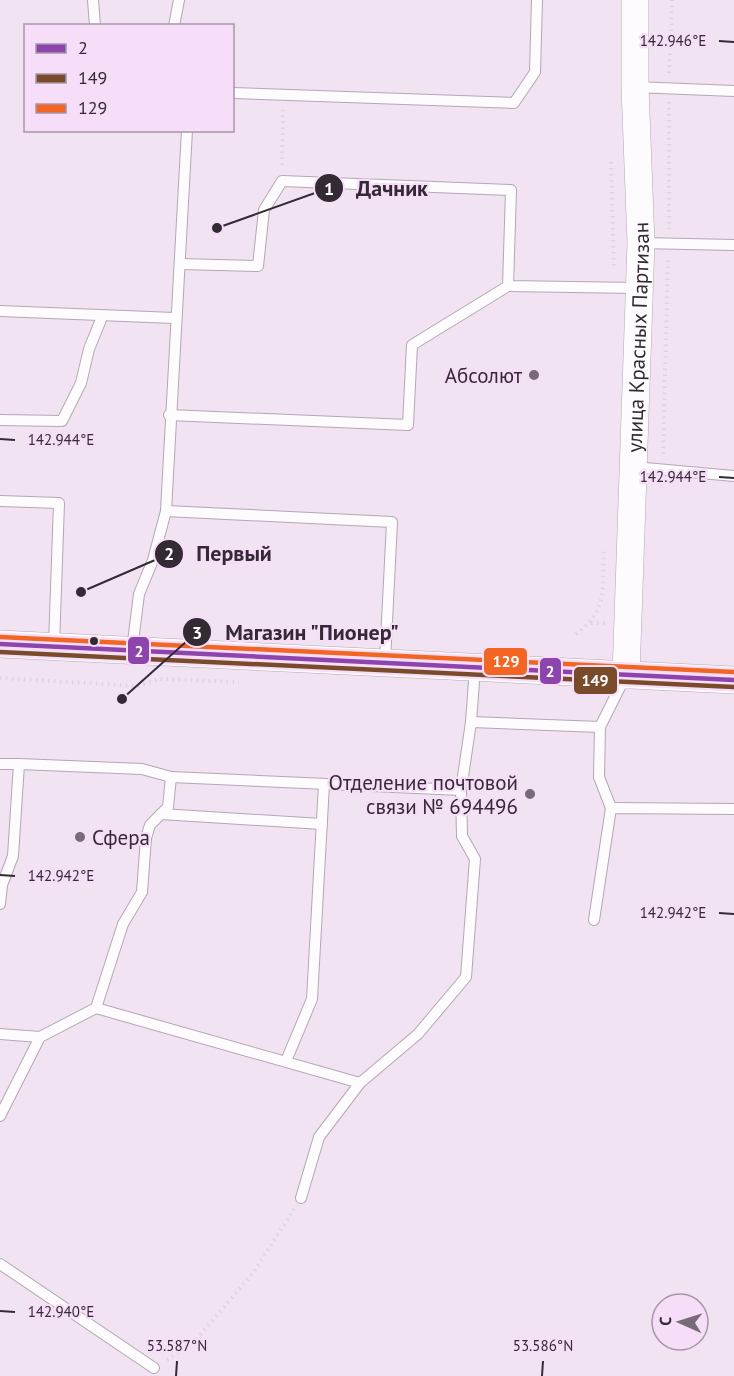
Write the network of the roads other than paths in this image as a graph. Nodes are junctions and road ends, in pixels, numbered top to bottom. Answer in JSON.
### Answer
{"nodes":[{"id":1,"x":93,"y":0,"type":"edge"},
{"id":2,"x":179,"y":0,"type":"edge"},
{"id":3,"x":537,"y":0,"type":"edge"},
{"id":4,"x":635,"y":0,"type":"edge"},
{"id":5,"x":95,"y":24,"type":"edge"},
{"id":6,"x":174,"y":24,"type":"edge"},
{"id":7,"x":635,"y":87,"type":"junction"},
{"id":8,"x":734,"y":91,"type":"edge"},
{"id":9,"x":234,"y":93,"type":"edge"},
{"id":10,"x":186,"y":132,"type":"edge"},
{"id":11,"x":641,"y":243,"type":"junction"},
{"id":12,"x":734,"y":245,"type":"edge"},
{"id":13,"x":180,"y":264,"type":"junction"},
{"id":14,"x":508,"y":286,"type":"junction"},
{"id":15,"x":626,"y":287,"type":"junction"},
{"id":16,"x":0,"y":311,"type":"edge"},
{"id":17,"x":102,"y":317,"type":"junction"},
{"id":18,"x":174,"y":318,"type":"junction"},
{"id":19,"x":169,"y":415,"type":"junction"},
{"id":20,"x":0,"y":420,"type":"edge"},
{"id":21,"x":634,"y":467,"type":"junction"},
{"id":22,"x":734,"y":476,"type":"edge"},
{"id":23,"x":0,"y":501,"type":"edge"},
{"id":24,"x":166,"y":511,"type":"junction"},
{"id":25,"x":0,"y":644,"type":"edge"},
{"id":26,"x":54,"y":647,"type":"junction"},
{"id":27,"x":132,"y":651,"type":"junction"},
{"id":28,"x":385,"y":663,"type":"junction"},
{"id":29,"x":475,"y":668,"type":"junction"},
{"id":30,"x":626,"y":675,"type":"junction"},
{"id":31,"x":734,"y":681,"type":"edge"},
{"id":32,"x":471,"y":722,"type":"junction"},
{"id":33,"x":600,"y":727,"type":"junction"},
{"id":34,"x":0,"y":764,"type":"edge"},
{"id":35,"x":19,"y":765,"type":"junction"},
{"id":36,"x":171,"y":777,"type":"junction"},
{"id":37,"x":324,"y":784,"type":"junction"},
{"id":38,"x":461,"y":790,"type":"junction"},
{"id":39,"x":611,"y":808,"type":"junction"},
{"id":40,"x":734,"y":809,"type":"edge"},
{"id":41,"x":161,"y":814,"type":"junction"},
{"id":42,"x":322,"y":824,"type":"junction"},
{"id":43,"x":0,"y":904,"type":"edge"},
{"id":44,"x":594,"y":920,"type":"dead end"},
{"id":45,"x":96,"y":1008,"type":"junction"},
{"id":46,"x":0,"y":1034,"type":"edge"},
{"id":47,"x":40,"y":1037,"type":"junction"},
{"id":48,"x":286,"y":1061,"type":"junction"},
{"id":49,"x":360,"y":1083,"type":"junction"},
{"id":50,"x":0,"y":1116,"type":"edge"},
{"id":51,"x":301,"y":1198,"type":"road end"},
{"id":52,"x":0,"y":1264,"type":"edge"},
{"id":53,"x":153,"y":1368,"type":"road end"}],
"edges":[{"from":1,"to":5,"type":"lane"},
{"from":2,"to":6,"type":"lane"},
{"from":3,"to":9,"type":"lane"},
{"from":4,"to":7,"type":"street","name":"улица Красных Партизан"},
{"from":7,"to":8,"type":"lane"},
{"from":7,"to":11,"type":"street","name":"улица Красных Партизан"},
{"from":10,"to":13,"type":"lane"},
{"from":11,"to":12,"type":"lane"},
{"from":11,"to":15,"type":"street","name":"улица Красных Партизан"},
{"from":13,"to":14,"type":"lane"},
{"from":13,"to":18,"type":"lane"},
{"from":14,"to":15,"type":"lane"},
{"from":14,"to":19,"type":"lane"},
{"from":15,"to":21,"type":"street","name":"улица Красных Партизан"},
{"from":16,"to":17,"type":"lane"},
{"from":17,"to":18,"type":"lane"},
{"from":17,"to":20,"type":"lane"},
{"from":18,"to":19,"type":"lane"},
{"from":19,"to":24,"type":"lane"},
{"from":21,"to":22,"type":"lane"},
{"from":21,"to":30,"type":"street","name":"улица Красных Партизан"},
{"from":23,"to":26,"type":"lane"},
{"from":24,"to":27,"type":"lane"},
{"from":24,"to":28,"type":"lane"},
{"from":25,"to":26,"type":"street"},
{"from":26,"to":27,"type":"street"},
{"from":27,"to":28,"type":"street"},
{"from":28,"to":29,"type":"street"},
{"from":29,"to":30,"type":"street"},
{"from":29,"to":32,"type":"lane"},
{"from":30,"to":31,"type":"street"},
{"from":30,"to":33,"type":"lane"},
{"from":32,"to":33,"type":"lane"},
{"from":32,"to":38,"type":"lane"},
{"from":33,"to":39,"type":"lane"},
{"from":34,"to":35,"type":"lane"},
{"from":35,"to":36,"type":"lane"},
{"from":35,"to":43,"type":"lane"},
{"from":36,"to":37,"type":"lane"},
{"from":36,"to":41,"type":"lane"},
{"from":37,"to":38,"type":"lane"},
{"from":37,"to":42,"type":"lane"},
{"from":38,"to":49,"type":"lane"},
{"from":39,"to":40,"type":"lane"},
{"from":39,"to":44,"type":"lane"},
{"from":41,"to":42,"type":"lane"},
{"from":41,"to":45,"type":"lane"},
{"from":42,"to":48,"type":"lane"},
{"from":45,"to":47,"type":"lane"},
{"from":45,"to":48,"type":"lane"},
{"from":46,"to":47,"type":"lane"},
{"from":47,"to":50,"type":"lane"},
{"from":48,"to":49,"type":"lane"},
{"from":49,"to":51,"type":"lane"},
{"from":52,"to":53,"type":"lane"}]}
